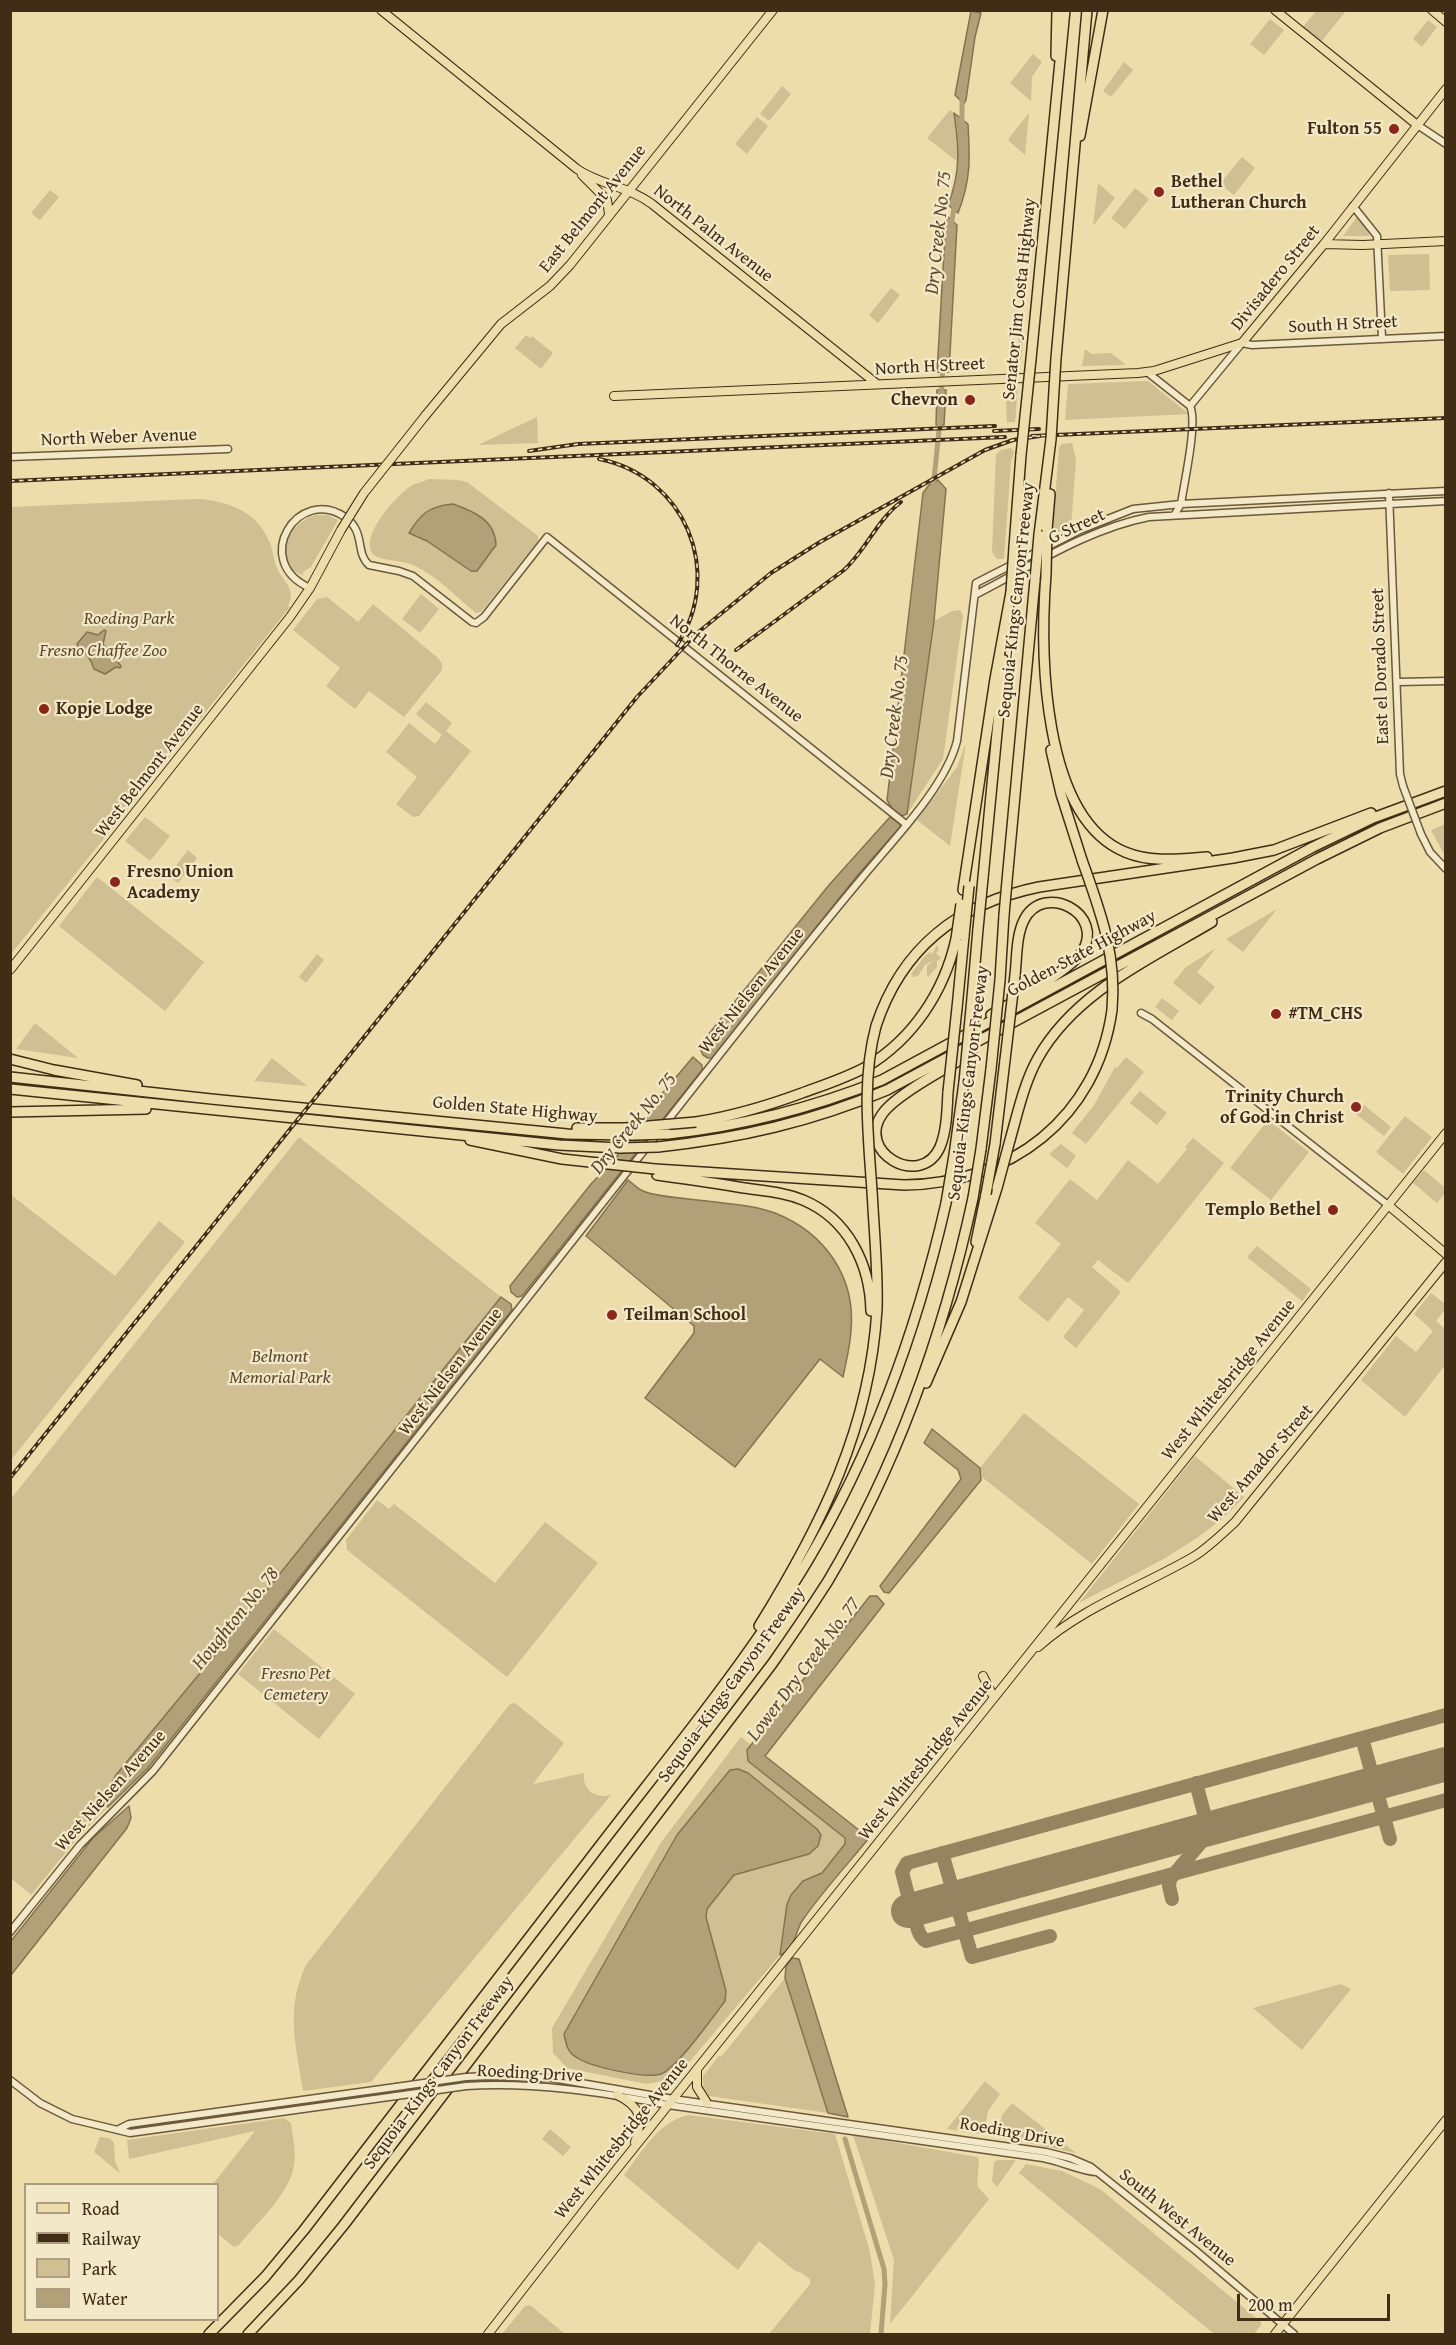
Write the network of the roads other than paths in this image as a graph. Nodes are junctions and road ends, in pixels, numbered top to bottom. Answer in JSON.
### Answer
{"nodes":[{"id":1,"x":381,"y":10,"type":"edge"},
{"id":2,"x":773,"y":10,"type":"edge"},
{"id":3,"x":1057,"y":10,"type":"edge"},
{"id":4,"x":1065,"y":10,"type":"edge"},
{"id":5,"x":1087,"y":10,"type":"edge"},
{"id":6,"x":1103,"y":10,"type":"edge"},
{"id":7,"x":1275,"y":10,"type":"edge"},
{"id":8,"x":1432,"y":10,"type":"edge"},
{"id":9,"x":1446,"y":21,"type":"edge"},
{"id":10,"x":1058,"y":45,"type":"junction"},
{"id":11,"x":1446,"y":89,"type":"edge"},
{"id":12,"x":1082,"y":111,"type":"junction"},
{"id":13,"x":1416,"y":124,"type":"junction"},
{"id":14,"x":1446,"y":144,"type":"edge"},
{"id":15,"x":577,"y":168,"type":"junction"},
{"id":16,"x":630,"y":189,"type":"junction"},
{"id":17,"x":1353,"y":206,"type":"junction"},
{"id":18,"x":609,"y":216,"type":"junction"},
{"id":19,"x":1446,"y":242,"type":"edge"},
{"id":20,"x":1324,"y":244,"type":"junction"},
{"id":21,"x":1379,"y":244,"type":"junction"},
{"id":22,"x":1446,"y":336,"type":"edge"},
{"id":23,"x":1382,"y":338,"type":"junction"},
{"id":24,"x":1242,"y":343,"type":"junction"},
{"id":25,"x":1147,"y":372,"type":"junction"},
{"id":26,"x":877,"y":384,"type":"junction"},
{"id":27,"x":614,"y":396,"type":"dead end"},
{"id":28,"x":1190,"y":406,"type":"junction"},
{"id":29,"x":425,"y":416,"type":"joint"},
{"id":30,"x":228,"y":449,"type":"dead end"},
{"id":31,"x":10,"y":457,"type":"edge"},
{"id":32,"x":1446,"y":490,"type":"edge"},
{"id":33,"x":1389,"y":493,"type":"junction"},
{"id":34,"x":1446,"y":501,"type":"edge"},
{"id":35,"x":1181,"y":504,"type":"junction"},
{"id":36,"x":1389,"y":504,"type":"junction"},
{"id":37,"x":1175,"y":514,"type":"junction"},
{"id":38,"x":1184,"y":514,"type":"junction"},
{"id":39,"x":1080,"y":530,"type":"junction"},
{"id":40,"x":1043,"y":532,"type":"junction"},
{"id":41,"x":1083,"y":539,"type":"junction"},
{"id":42,"x":310,"y":588,"type":"junction"},
{"id":43,"x":1011,"y":592,"type":"junction"},
{"id":44,"x":975,"y":595,"type":"junction"},
{"id":45,"x":1446,"y":681,"type":"edge"},
{"id":46,"x":1398,"y":682,"type":"junction"},
{"id":47,"x":1046,"y":694,"type":"junction"},
{"id":48,"x":1444,"y":792,"type":"edge"},
{"id":49,"x":1446,"y":803,"type":"edge"},
{"id":50,"x":905,"y":823,"type":"junction"},
{"id":51,"x":1260,"y":853,"type":"junction"},
{"id":52,"x":1317,"y":859,"type":"junction"},
{"id":53,"x":1446,"y":869,"type":"edge"},
{"id":54,"x":960,"y":937,"type":"junction"},
{"id":55,"x":10,"y":970,"type":"edge"},
{"id":56,"x":1078,"y":988,"type":"junction"},
{"id":57,"x":1141,"y":1013,"type":"dead end"},
{"id":58,"x":10,"y":1059,"type":"edge"},
{"id":59,"x":10,"y":1077,"type":"edge"},
{"id":60,"x":882,"y":1080,"type":"junction"},
{"id":61,"x":10,"y":1089,"type":"edge"},
{"id":62,"x":211,"y":1099,"type":"junction"},
{"id":63,"x":194,"y":1108,"type":"junction"},
{"id":64,"x":10,"y":1112,"type":"edge"},
{"id":65,"x":402,"y":1117,"type":"junction"},
{"id":66,"x":445,"y":1133,"type":"junction"},
{"id":67,"x":1446,"y":1133,"type":"edge"},
{"id":68,"x":653,"y":1172,"type":"junction"},
{"id":69,"x":1388,"y":1205,"type":"junction"},
{"id":70,"x":1446,"y":1254,"type":"edge"},
{"id":71,"x":1446,"y":1262,"type":"edge"},
{"id":72,"x":961,"y":1302,"type":"junction"},
{"id":73,"x":851,"y":1443,"type":"junction"},
{"id":74,"x":888,"y":1463,"type":"junction"},
{"id":75,"x":803,"y":1559,"type":"junction"},
{"id":76,"x":1028,"y":1656,"type":"junction"},
{"id":77,"x":983,"y":1676,"type":"dead end"},
{"id":78,"x":994,"y":1698,"type":"junction"},
{"id":79,"x":10,"y":1932,"type":"edge"},
{"id":80,"x":697,"y":2068,"type":"junction"},
{"id":81,"x":10,"y":2080,"type":"edge"},
{"id":82,"x":617,"y":2096,"type":"junction"},
{"id":83,"x":670,"y":2102,"type":"junction"},
{"id":84,"x":707,"y":2103,"type":"junction"},
{"id":85,"x":1446,"y":2120,"type":"edge"},
{"id":86,"x":118,"y":2129,"type":"junction"},
{"id":87,"x":632,"y":2151,"type":"junction"},
{"id":88,"x":1096,"y":2172,"type":"junction"},
{"id":89,"x":1282,"y":2325,"type":"junction"},
{"id":90,"x":209,"y":2334,"type":"edge"},
{"id":91,"x":248,"y":2334,"type":"edge"},
{"id":92,"x":488,"y":2334,"type":"edge"},
{"id":93,"x":1275,"y":2334,"type":"edge"},
{"id":94,"x":1294,"y":2334,"type":"edge"}],
"edges":[{"from":1,"to":15,"type":"main road","name":"North Palm Avenue"},
{"from":2,"to":16,"type":"main road","name":"East Belmont Avenue"},
{"from":3,"to":10,"type":"highway"},
{"from":4,"to":10,"type":"highway"},
{"from":5,"to":12,"type":"highway"},
{"from":6,"to":12,"type":"highway"},
{"from":7,"to":13,"type":"main road"},
{"from":8,"to":9,"type":"main road"},
{"from":10,"to":43,"type":"highway","name":"Senator Jim Costa Highway","bridge":true},
{"from":11,"to":13,"type":"main road","name":"Divisadero Street"},
{"from":12,"to":40,"type":"highway","name":"Sequoia–Kings Canyon Freeway","bridge":true},
{"from":13,"to":14,"type":"street"},
{"from":13,"to":17,"type":"main road","name":"Divisadero Street"},
{"from":15,"to":16,"type":"main road","name":"North Palm Avenue"},
{"from":15,"to":18,"type":"main road"},
{"from":16,"to":18,"type":"main road","name":"East Belmont Avenue"},
{"from":16,"to":26,"type":"main road","name":"North Palm Avenue"},
{"from":17,"to":20,"type":"main road","name":"Divisadero Street"},
{"from":17,"to":21,"type":"street"},
{"from":18,"to":29,"type":"main road","name":"East Belmont Avenue"},
{"from":19,"to":21,"type":"main road"},
{"from":20,"to":21,"type":"main road"},
{"from":20,"to":24,"type":"main road","name":"Divisadero Street"},
{"from":21,"to":23,"type":"street"},
{"from":22,"to":23,"type":"street","name":"South H Street"},
{"from":23,"to":24,"type":"street","name":"South H Street"},
{"from":24,"to":25,"type":"main road","name":"North H Street"},
{"from":24,"to":28,"type":"street","name":"Divisadero Street"},
{"from":25,"to":26,"type":"main road","name":"North H Street"},
{"from":25,"to":28,"type":"street"},
{"from":26,"to":27,"type":"main road","name":"North H Street"},
{"from":28,"to":35,"type":"street"},
{"from":29,"to":42,"type":"main road","name":"West Belmont Avenue","bridge":true},
{"from":30,"to":31,"type":"street","name":"North Weber Avenue"},
{"from":32,"to":33,"type":"street","name":"G Street"},
{"from":33,"to":35,"type":"street","name":"G Street"},
{"from":33,"to":36,"type":"street","name":"East el Dorado Street"},
{"from":34,"to":36,"type":"street","name":"G Street"},
{"from":35,"to":37,"type":"street"},
{"from":35,"to":38,"type":"street"},
{"from":35,"to":39,"type":"street","name":"G Street"},
{"from":36,"to":38,"type":"street","name":"G Street"},
{"from":36,"to":46,"type":"street","name":"East el Dorado Street"},
{"from":37,"to":38,"type":"street","name":"G Street"},
{"from":37,"to":41,"type":"street","name":"G Street"},
{"from":39,"to":41,"type":"street"},
{"from":39,"to":44,"type":"street","name":"G Street"},
{"from":40,"to":47,"type":"highway","bridge":true},
{"from":40,"to":74,"type":"highway","name":"Sequoia–Kings Canyon Freeway","bridge":true},
{"from":41,"to":44,"type":"street","name":"G Street"},
{"from":42,"to":50,"type":"street","name":"North Thorne Avenue"},
{"from":42,"to":55,"type":"main road","name":"West Belmont Avenue"},
{"from":43,"to":54,"type":"highway","bridge":true},
{"from":43,"to":75,"type":"highway","name":"Sequoia–Kings Canyon Freeway","bridge":true},
{"from":44,"to":50,"type":"street"},
{"from":45,"to":46,"type":"street"},
{"from":46,"to":53,"type":"street","name":"East el Dorado Street","bridge":true},
{"from":47,"to":51,"type":"highway"},
{"from":47,"to":68,"type":"highway","bridge":true},
{"from":48,"to":51,"type":"highway"},
{"from":48,"to":60,"type":"highway","name":"Golden State Highway"},
{"from":49,"to":52,"type":"highway","name":"Golden State Highway"},
{"from":50,"to":79,"type":"street","name":"West Nielsen Avenue"},
{"from":51,"to":73,"type":"highway","bridge":true},
{"from":52,"to":56,"type":"highway","name":"Golden State Highway"},
{"from":52,"to":72,"type":"highway","bridge":true},
{"from":54,"to":56,"type":"highway","bridge":true},
{"from":54,"to":65,"type":"highway","bridge":true},
{"from":56,"to":66,"type":"highway","name":"Golden State Highway","bridge":true},
{"from":57,"to":69,"type":"street"},
{"from":58,"to":62,"type":"highway"},
{"from":59,"to":62,"type":"highway","name":"Golden State Highway"},
{"from":60,"to":65,"type":"highway","name":"Golden State Highway","bridge":true},
{"from":60,"to":72,"type":"highway","bridge":true},
{"from":61,"to":63,"type":"highway","name":"Golden State Highway"},
{"from":62,"to":65,"type":"highway","name":"Golden State Highway"},
{"from":63,"to":64,"type":"highway"},
{"from":63,"to":66,"type":"highway","name":"Golden State Highway"},
{"from":66,"to":68,"type":"highway","bridge":true},
{"from":67,"to":69,"type":"main road","name":"West Whitesbridge Avenue"},
{"from":68,"to":73,"type":"highway"},
{"from":69,"to":70,"type":"main road"},
{"from":69,"to":76,"type":"main road","name":"West Whitesbridge Avenue"},
{"from":71,"to":76,"type":"main road","name":"West Amador Street"},
{"from":72,"to":74,"type":"highway"},
{"from":73,"to":75,"type":"highway"},
{"from":74,"to":91,"type":"highway","name":"Sequoia–Kings Canyon Freeway"},
{"from":75,"to":90,"type":"highway","name":"Sequoia–Kings Canyon Freeway"},
{"from":76,"to":78,"type":"main road","name":"West Whitesbridge Avenue"},
{"from":77,"to":78,"type":"main road"},
{"from":78,"to":80,"type":"main road","name":"West Whitesbridge Avenue"},
{"from":80,"to":83,"type":"main road","name":"West Whitesbridge Avenue"},
{"from":80,"to":84,"type":"main road"},
{"from":81,"to":86,"type":"street"},
{"from":82,"to":83,"type":"street","name":"Roeding Drive"},
{"from":82,"to":86,"type":"street","name":"Roeding Drive","bridge":true},
{"from":82,"to":87,"type":"main road"},
{"from":83,"to":84,"type":"street","name":"Roeding Drive"},
{"from":83,"to":86,"type":"street","name":"Roeding Drive","bridge":true},
{"from":83,"to":87,"type":"main road","name":"West Whitesbridge Avenue"},
{"from":83,"to":88,"type":"street","name":"Roeding Drive"},
{"from":84,"to":88,"type":"street","name":"Roeding Drive"},
{"from":85,"to":89,"type":"main road"},
{"from":87,"to":92,"type":"main road","name":"West Whitesbridge Avenue"},
{"from":88,"to":89,"type":"street","name":"South West Avenue"},
{"from":89,"to":93,"type":"main road"},
{"from":89,"to":94,"type":"street","name":"South West Avenue"}]}
